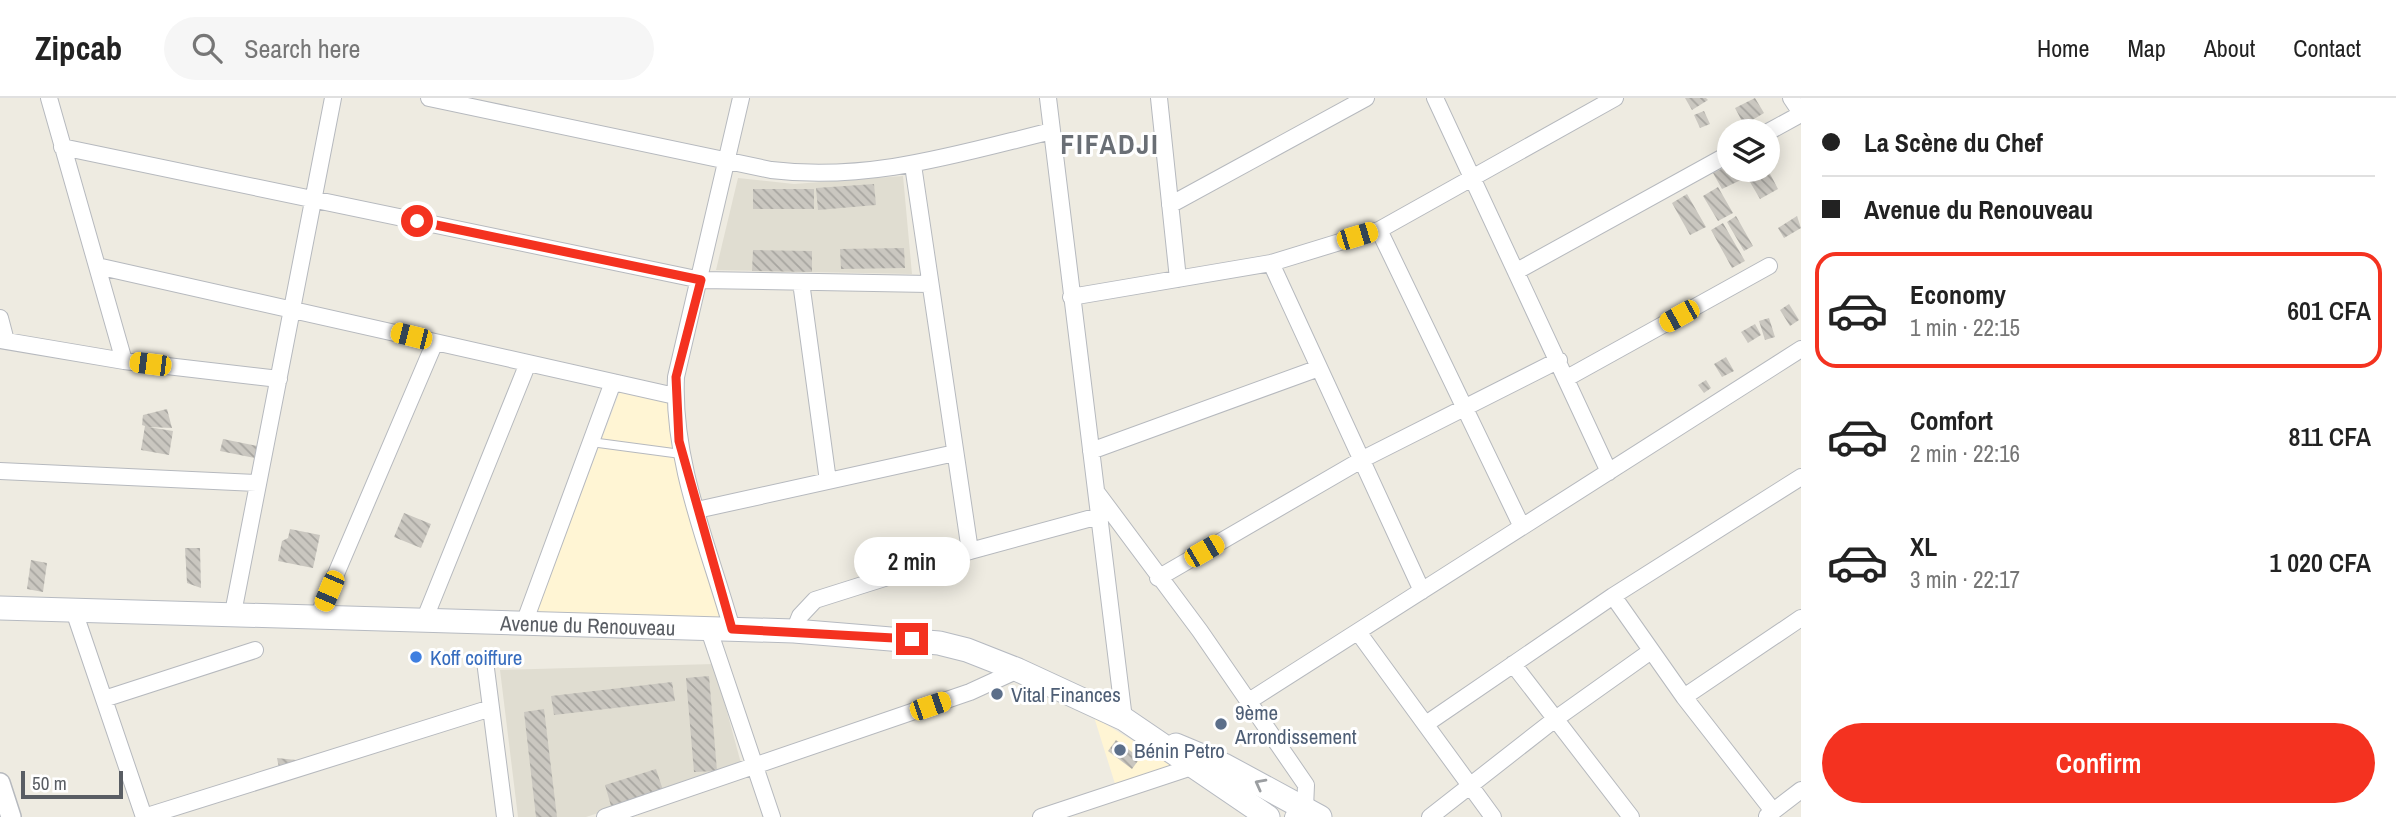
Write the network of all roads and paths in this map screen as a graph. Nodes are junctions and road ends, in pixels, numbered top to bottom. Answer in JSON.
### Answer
{"nodes":[{"id":1,"x":49,"y":98,"type":"edge"},
{"id":2,"x":333,"y":98,"type":"edge"},
{"id":3,"x":429,"y":98,"type":"edge"},
{"id":4,"x":741,"y":98,"type":"edge"},
{"id":5,"x":1048,"y":98,"type":"edge"},
{"id":6,"x":1159,"y":98,"type":"edge"},
{"id":7,"x":1366,"y":98,"type":"edge"},
{"id":8,"x":1435,"y":98,"type":"edge"},
{"id":9,"x":1615,"y":98,"type":"edge"},
{"id":10,"x":1791,"y":98,"type":"edge"},
{"id":11,"x":1801,"y":114,"type":"edge"},
{"id":12,"x":1780,"y":125,"type":"edge"},
{"id":13,"x":1052,"y":131,"type":"junction"},
{"id":14,"x":62,"y":147,"type":"junction"},
{"id":15,"x":726,"y":160,"type":"junction"},
{"id":16,"x":1717,"y":160,"type":"edge"},
{"id":17,"x":913,"y":165,"type":"junction"},
{"id":18,"x":1474,"y":176,"type":"junction"},
{"id":19,"x":313,"y":199,"type":"junction"},
{"id":20,"x":1170,"y":205,"type":"junction"},
{"id":21,"x":1379,"y":229,"type":"junction"},
{"id":22,"x":1271,"y":263,"type":"junction"},
{"id":23,"x":97,"y":266,"type":"junction"},
{"id":24,"x":1769,"y":266,"type":"dead end"},
{"id":25,"x":1517,"y":271,"type":"junction"},
{"id":26,"x":1178,"y":279,"type":"junction"},
{"id":27,"x":701,"y":280,"type":"junction"},
{"id":28,"x":801,"y":282,"type":"junction"},
{"id":29,"x":929,"y":284,"type":"junction"},
{"id":30,"x":1071,"y":297,"type":"junction"},
{"id":31,"x":293,"y":307,"type":"junction"},
{"id":32,"x":0,"y":318,"type":"edge"},
{"id":33,"x":3,"y":340,"type":"edge"},
{"id":34,"x":435,"y":342,"type":"junction"},
{"id":35,"x":1801,"y":349,"type":"edge"},
{"id":36,"x":1559,"y":360,"type":"junction"},
{"id":37,"x":124,"y":361,"type":"junction"},
{"id":38,"x":528,"y":363,"type":"junction"},
{"id":39,"x":1319,"y":368,"type":"junction"},
{"id":40,"x":1567,"y":377,"type":"junction"},
{"id":41,"x":279,"y":379,"type":"junction"},
{"id":42,"x":614,"y":382,"type":"junction"},
{"id":43,"x":675,"y":396,"type":"junction"},
{"id":44,"x":1464,"y":408,"type":"junction"},
{"id":45,"x":591,"y":442,"type":"junction"},
{"id":46,"x":1091,"y":450,"type":"junction"},
{"id":47,"x":955,"y":453,"type":"junction"},
{"id":48,"x":681,"y":454,"type":"junction"},
{"id":49,"x":1363,"y":459,"type":"junction"},
{"id":50,"x":0,"y":471,"type":"edge"},
{"id":51,"x":1609,"y":472,"type":"junction"},
{"id":52,"x":1801,"y":477,"type":"edge"},
{"id":53,"x":828,"y":481,"type":"junction"},
{"id":54,"x":258,"y":483,"type":"junction"},
{"id":55,"x":1096,"y":491,"type":"junction"},
{"id":56,"x":697,"y":510,"type":"junction"},
{"id":57,"x":1099,"y":516,"type":"junction"},
{"id":58,"x":1522,"y":527,"type":"junction"},
{"id":59,"x":970,"y":551,"type":"junction"},
{"id":60,"x":1158,"y":578,"type":"junction"},
{"id":61,"x":1422,"y":591,"type":"junction"},
{"id":62,"x":1613,"y":596,"type":"junction"},
{"id":63,"x":0,"y":608,"type":"edge"},
{"id":64,"x":74,"y":611,"type":"junction"},
{"id":65,"x":233,"y":613,"type":"junction"},
{"id":66,"x":318,"y":616,"type":"junction"},
{"id":67,"x":1801,"y":618,"type":"edge"},
{"id":68,"x":423,"y":623,"type":"junction"},
{"id":69,"x":523,"y":626,"type":"junction"},
{"id":70,"x":721,"y":630,"type":"junction"},
{"id":71,"x":794,"y":631,"type":"junction"},
{"id":72,"x":1358,"y":632,"type":"junction"},
{"id":73,"x":255,"y":650,"type":"dead end"},
{"id":74,"x":1651,"y":652,"type":"junction"},
{"id":75,"x":485,"y":661,"type":"dead end"},
{"id":76,"x":1513,"y":664,"type":"junction"},
{"id":77,"x":1018,"y":670,"type":"junction"},
{"id":78,"x":1684,"y":697,"type":"junction"},
{"id":79,"x":104,"y":699,"type":"junction"},
{"id":80,"x":1249,"y":701,"type":"junction"},
{"id":81,"x":491,"y":708,"type":"junction"},
{"id":82,"x":1124,"y":719,"type":"junction"},
{"id":83,"x":1554,"y":720,"type":"junction"},
{"id":84,"x":1426,"y":724,"type":"junction"},
{"id":85,"x":1155,"y":737,"type":"junction"},
{"id":86,"x":755,"y":766,"type":"junction"},
{"id":87,"x":1192,"y":766,"type":"junction"},
{"id":88,"x":1468,"y":786,"type":"junction"},
{"id":89,"x":1801,"y":790,"type":"edge"},
{"id":90,"x":1306,"y":814,"type":"edge"},
{"id":91,"x":1769,"y":814,"type":"edge"},
{"id":92,"x":144,"y":817,"type":"edge"},
{"id":93,"x":505,"y":817,"type":"edge"},
{"id":94,"x":605,"y":817,"type":"edge"},
{"id":95,"x":772,"y":817,"type":"edge"},
{"id":96,"x":1041,"y":817,"type":"edge"},
{"id":97,"x":1268,"y":817,"type":"edge"},
{"id":98,"x":1430,"y":817,"type":"edge"},
{"id":99,"x":1493,"y":817,"type":"edge"},
{"id":100,"x":1631,"y":817,"type":"edge"}],
"edges":[{"from":1,"to":14,"type":"street"},
{"from":2,"to":19,"type":"street"},
{"from":3,"to":15,"type":"street"},
{"from":4,"to":15,"type":"street"},
{"from":5,"to":13,"type":"street"},
{"from":6,"to":20,"type":"street"},
{"from":7,"to":20,"type":"street"},
{"from":8,"to":18,"type":"street"},
{"from":9,"to":18,"type":"street"},
{"from":10,"to":11,"type":"street"},
{"from":11,"to":12,"type":"street"},
{"from":13,"to":17,"type":"street"},
{"from":13,"to":30,"type":"street"},
{"from":14,"to":19,"type":"street"},
{"from":14,"to":23,"type":"street"},
{"from":15,"to":17,"type":"street"},
{"from":15,"to":27,"type":"street"},
{"from":16,"to":25,"type":"street"},
{"from":17,"to":29,"type":"street"},
{"from":18,"to":21,"type":"street"},
{"from":18,"to":25,"type":"street"},
{"from":19,"to":27,"type":"street"},
{"from":19,"to":31,"type":"street"},
{"from":20,"to":26,"type":"street"},
{"from":21,"to":22,"type":"street"},
{"from":21,"to":44,"type":"street"},
{"from":22,"to":26,"type":"street"},
{"from":22,"to":39,"type":"street"},
{"from":23,"to":31,"type":"street"},
{"from":23,"to":37,"type":"street"},
{"from":24,"to":40,"type":"street"},
{"from":25,"to":36,"type":"street"},
{"from":26,"to":30,"type":"street"},
{"from":27,"to":28,"type":"street"},
{"from":27,"to":43,"type":"street"},
{"from":28,"to":29,"type":"street"},
{"from":28,"to":53,"type":"street"},
{"from":29,"to":47,"type":"street"},
{"from":30,"to":46,"type":"street"},
{"from":31,"to":34,"type":"street"},
{"from":31,"to":41,"type":"street"},
{"from":32,"to":33,"type":"street"},
{"from":33,"to":37,"type":"street"},
{"from":34,"to":38,"type":"street"},
{"from":34,"to":66,"type":"street"},
{"from":35,"to":51,"type":"street"},
{"from":36,"to":40,"type":"street"},
{"from":36,"to":44,"type":"street"},
{"from":37,"to":41,"type":"street"},
{"from":38,"to":42,"type":"street"},
{"from":38,"to":68,"type":"street"},
{"from":39,"to":46,"type":"street"},
{"from":39,"to":49,"type":"street"},
{"from":40,"to":51,"type":"street"},
{"from":41,"to":54,"type":"street"},
{"from":42,"to":43,"type":"street"},
{"from":42,"to":45,"type":"street"},
{"from":43,"to":48,"type":"street"},
{"from":44,"to":49,"type":"street"},
{"from":44,"to":58,"type":"street"},
{"from":45,"to":48,"type":"lane"},
{"from":45,"to":69,"type":"street"},
{"from":46,"to":55,"type":"street"},
{"from":47,"to":53,"type":"street"},
{"from":47,"to":59,"type":"street"},
{"from":48,"to":56,"type":"street"},
{"from":49,"to":60,"type":"street"},
{"from":49,"to":61,"type":"street"},
{"from":50,"to":54,"type":"street"},
{"from":51,"to":58,"type":"street"},
{"from":52,"to":62,"type":"street"},
{"from":53,"to":56,"type":"street"},
{"from":54,"to":65,"type":"street"},
{"from":55,"to":57,"type":"street"},
{"from":55,"to":60,"type":"street"},
{"from":56,"to":70,"type":"street"},
{"from":57,"to":59,"type":"street"},
{"from":57,"to":82,"type":"street"},
{"from":58,"to":61,"type":"street"},
{"from":59,"to":71,"type":"street"},
{"from":60,"to":80,"type":"street"},
{"from":61,"to":72,"type":"street"},
{"from":62,"to":74,"type":"street"},
{"from":62,"to":76,"type":"street"},
{"from":63,"to":64,"type":"main road","name":"Avenue du Renouveau"},
{"from":64,"to":65,"type":"main road","name":"Avenue du Renouveau"},
{"from":64,"to":79,"type":"street"},
{"from":65,"to":66,"type":"main road","name":"Avenue du Renouveau"},
{"from":66,"to":68,"type":"main road","name":"Avenue du Renouveau"},
{"from":67,"to":78,"type":"street"},
{"from":68,"to":69,"type":"main road","name":"Avenue du Renouveau"},
{"from":69,"to":70,"type":"main road","name":"Avenue du Renouveau"},
{"from":70,"to":71,"type":"main road","name":"Avenue du Renouveau"},
{"from":70,"to":86,"type":"street"},
{"from":71,"to":77,"type":"main road","name":"Avenue du Renouveau"},
{"from":72,"to":80,"type":"street"},
{"from":72,"to":84,"type":"street"},
{"from":73,"to":79,"type":"street"},
{"from":74,"to":78,"type":"street"},
{"from":74,"to":83,"type":"street"},
{"from":75,"to":81,"type":"street"},
{"from":76,"to":83,"type":"street"},
{"from":76,"to":84,"type":"street"},
{"from":77,"to":82,"type":"main road","name":"Avenue du Renouveau"},
{"from":77,"to":86,"type":"street"},
{"from":78,"to":91,"type":"street"},
{"from":79,"to":92,"type":"street"},
{"from":80,"to":90,"type":"street"},
{"from":81,"to":92,"type":"street"},
{"from":81,"to":93,"type":"street"},
{"from":82,"to":85,"type":"main road","name":"Avenue du Renouveau"},
{"from":83,"to":88,"type":"street"},
{"from":83,"to":100,"type":"street"},
{"from":84,"to":88,"type":"street"},
{"from":85,"to":87,"type":"main road","name":"Avenue du Renouveau"},
{"from":90,"to":85,"type":"main road","name":"Avenue du Renouveau","one_way":true},
{"from":86,"to":94,"type":"street"},
{"from":86,"to":95,"type":"street"},
{"from":87,"to":96,"type":"street"},
{"from":87,"to":97,"type":"main road","name":"Avenue du Renouveau"},
{"from":88,"to":98,"type":"street"},
{"from":88,"to":99,"type":"street"},
{"from":89,"to":91,"type":"street"}]}
